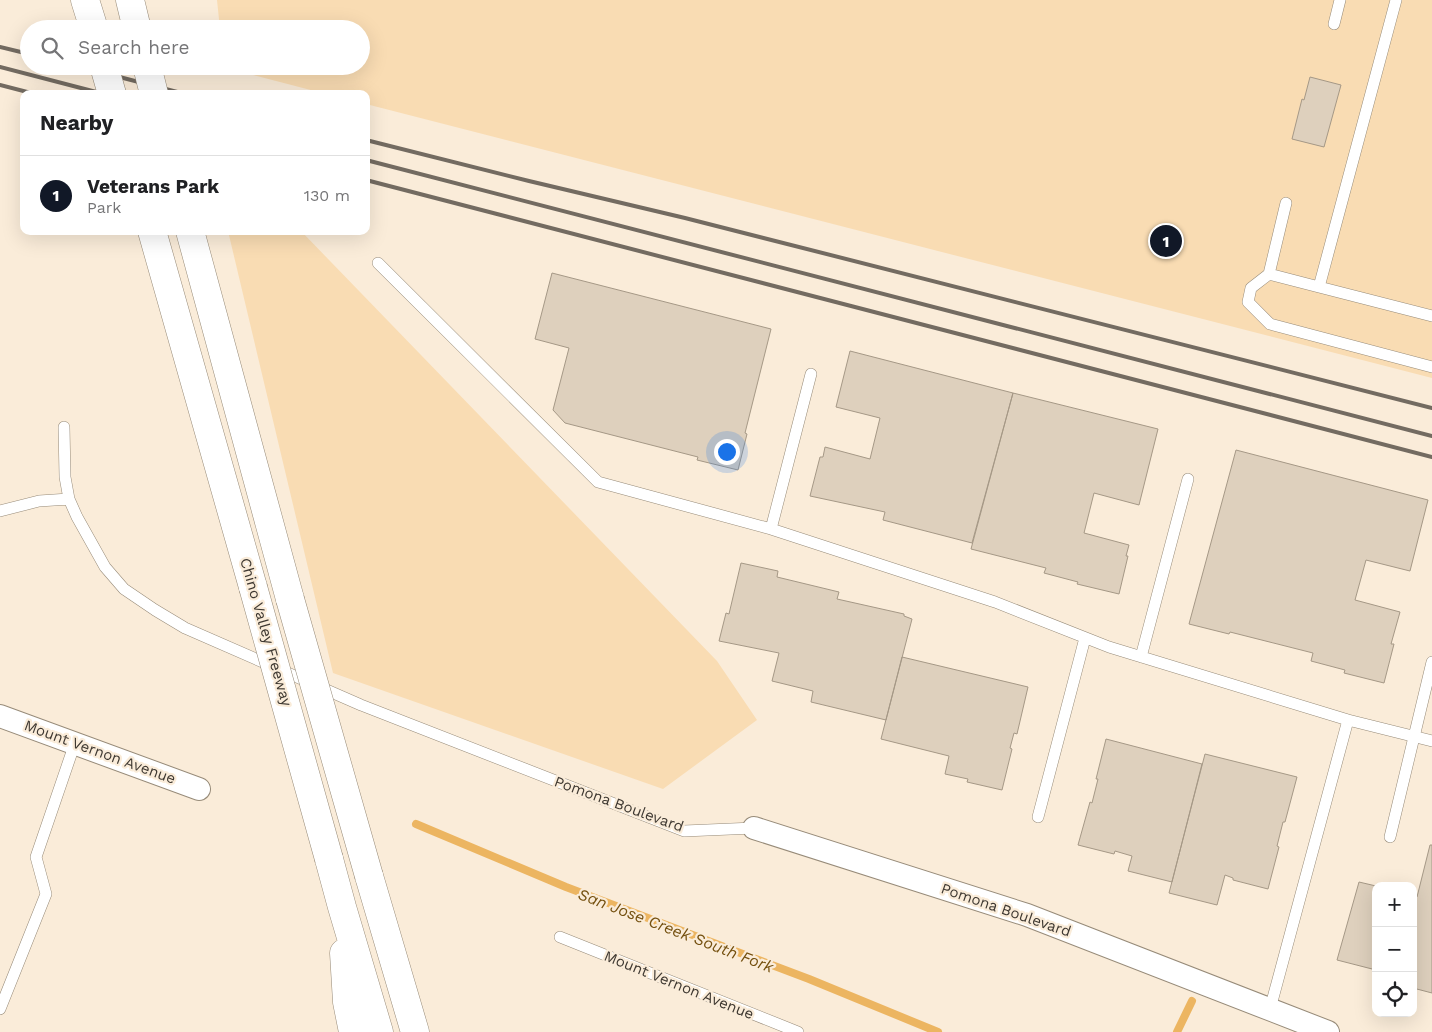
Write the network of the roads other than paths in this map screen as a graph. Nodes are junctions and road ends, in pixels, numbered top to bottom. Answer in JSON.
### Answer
{"nodes":[{"id":1,"x":85,"y":0,"type":"edge"},
{"id":2,"x":130,"y":0,"type":"edge"},
{"id":3,"x":1340,"y":0,"type":"edge"},
{"id":4,"x":1396,"y":0,"type":"edge"},
{"id":5,"x":91,"y":20,"type":"edge"},
{"id":6,"x":135,"y":20,"type":"edge"},
{"id":7,"x":1334,"y":24,"type":"dead end"},
{"id":8,"x":107,"y":75,"type":"edge"},
{"id":9,"x":149,"y":75,"type":"edge"},
{"id":10,"x":111,"y":90,"type":"edge"},
{"id":11,"x":153,"y":90,"type":"edge"},
{"id":12,"x":1286,"y":204,"type":"dead end"},
{"id":13,"x":153,"y":235,"type":"edge"},
{"id":14,"x":191,"y":235,"type":"edge"},
{"id":15,"x":378,"y":263,"type":"dead end"},
{"id":16,"x":1269,"y":274,"type":"junction"},
{"id":17,"x":1319,"y":287,"type":"junction"},
{"id":18,"x":1432,"y":316,"type":"edge"},
{"id":19,"x":1432,"y":367,"type":"edge"},
{"id":20,"x":811,"y":374,"type":"dead end"},
{"id":21,"x":64,"y":428,"type":"dead end"},
{"id":22,"x":1188,"y":479,"type":"dead end"},
{"id":23,"x":69,"y":499,"type":"junction"},
{"id":24,"x":0,"y":511,"type":"edge"},
{"id":25,"x":771,"y":529,"type":"junction"},
{"id":26,"x":1085,"y":638,"type":"junction"},
{"id":27,"x":1141,"y":657,"type":"junction"},
{"id":28,"x":1432,"y":662,"type":"edge"},
{"id":29,"x":0,"y":716,"type":"edge"},
{"id":30,"x":1348,"y":720,"type":"junction"},
{"id":31,"x":1415,"y":737,"type":"junction"},
{"id":32,"x":1432,"y":741,"type":"edge"},
{"id":33,"x":75,"y":743,"type":"junction"},
{"id":34,"x":199,"y":789,"type":"dead end"},
{"id":35,"x":1038,"y":817,"type":"dead end"},
{"id":36,"x":754,"y":828,"type":"joint"},
{"id":37,"x":1390,"y":836,"type":"dead end"},
{"id":38,"x":342,"y":907,"type":"junction"},
{"id":39,"x":560,"y":937,"type":"dead end"},
{"id":40,"x":0,"y":1009,"type":"edge"},
{"id":41,"x":1270,"y":1009,"type":"junction"},
{"id":42,"x":353,"y":1032,"type":"edge"},
{"id":43,"x":379,"y":1032,"type":"edge"},
{"id":44,"x":415,"y":1032,"type":"edge"},
{"id":45,"x":798,"y":1032,"type":"edge"},
{"id":46,"x":1328,"y":1032,"type":"edge"}],
"edges":[{"from":1,"to":5,"type":"highway"},
{"from":2,"to":6,"type":"highway"},
{"from":3,"to":7,"type":"lane"},
{"from":4,"to":17,"type":"lane"},
{"from":8,"to":10,"type":"highway","bridge":true},
{"from":9,"to":11,"type":"highway","bridge":true},
{"from":12,"to":16,"type":"lane"},
{"from":13,"to":38,"type":"highway","name":"Chino Valley Freeway","bridge":true},
{"from":14,"to":44,"type":"highway","bridge":true},
{"from":15,"to":25,"type":"lane"},
{"from":16,"to":17,"type":"lane"},
{"from":16,"to":19,"type":"lane"},
{"from":17,"to":18,"type":"lane"},
{"from":20,"to":25,"type":"lane"},
{"from":21,"to":23,"type":"lane","name":"Pomona Boulevard"},
{"from":22,"to":27,"type":"lane"},
{"from":23,"to":24,"type":"lane"},
{"from":23,"to":36,"type":"lane","name":"Pomona Boulevard"},
{"from":25,"to":26,"type":"lane"},
{"from":26,"to":27,"type":"lane"},
{"from":26,"to":35,"type":"lane"},
{"from":27,"to":30,"type":"lane"},
{"from":28,"to":31,"type":"lane"},
{"from":29,"to":33,"type":"street","name":"Mount Vernon Avenue"},
{"from":30,"to":31,"type":"lane"},
{"from":30,"to":41,"type":"lane"},
{"from":31,"to":32,"type":"lane"},
{"from":31,"to":37,"type":"lane"},
{"from":33,"to":34,"type":"street","name":"Mount Vernon Avenue"},
{"from":33,"to":40,"type":"lane"},
{"from":36,"to":41,"type":"street","name":"Pomona Boulevard"},
{"from":38,"to":42,"type":"highway"},
{"from":38,"to":43,"type":"highway","name":"Chino Valley Freeway"},
{"from":39,"to":45,"type":"lane","name":"Mount Vernon Avenue"},
{"from":41,"to":46,"type":"street","name":"Pomona Boulevard"}]}
